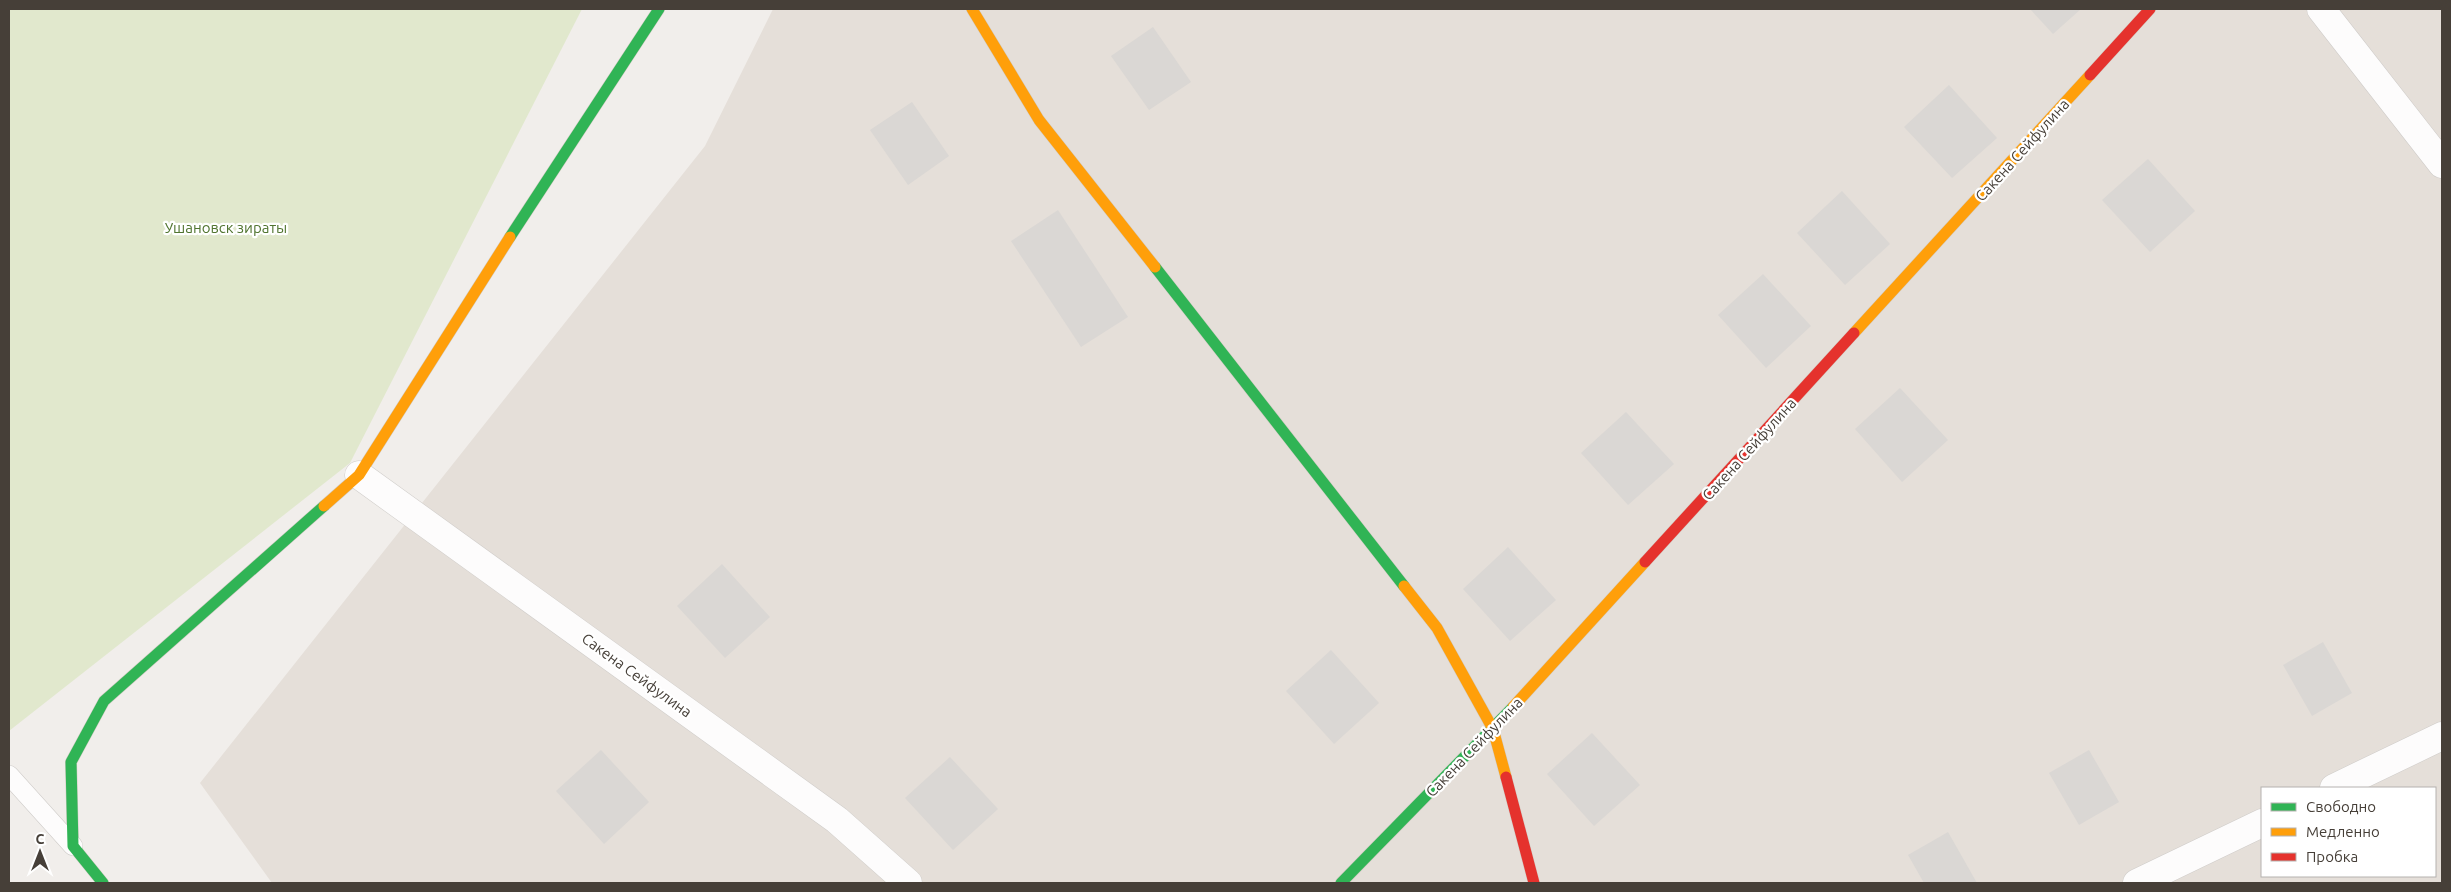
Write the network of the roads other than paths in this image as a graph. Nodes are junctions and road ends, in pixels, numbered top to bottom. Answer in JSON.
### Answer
{"nodes":[{"id":1,"x":659,"y":9,"type":"edge"},
{"id":2,"x":972,"y":9,"type":"edge"},
{"id":3,"x":2150,"y":9,"type":"edge"},
{"id":4,"x":2321,"y":9,"type":"edge"},
{"id":5,"x":2442,"y":164,"type":"edge"},
{"id":6,"x":359,"y":474,"type":"junction"},
{"id":7,"x":1493,"y":729,"type":"junction"},
{"id":8,"x":2442,"y":736,"type":"edge"},
{"id":9,"x":9,"y":775,"type":"edge"},
{"id":10,"x":2336,"y":787,"type":"edge"},
{"id":11,"x":2261,"y":823,"type":"edge"},
{"id":12,"x":73,"y":846,"type":"junction"},
{"id":13,"x":102,"y":883,"type":"edge"},
{"id":14,"x":908,"y":883,"type":"edge"},
{"id":15,"x":1341,"y":883,"type":"edge"},
{"id":16,"x":1534,"y":883,"type":"edge"},
{"id":17,"x":2137,"y":883,"type":"edge"}],
"edges":[{"from":1,"to":6,"type":"street"},
{"from":2,"to":7,"type":"street"},
{"from":3,"to":7,"type":"street","name":"Сакена Сейфулина"},
{"from":4,"to":5,"type":"street"},
{"from":6,"to":12,"type":"street"},
{"from":6,"to":14,"type":"street","name":"Сакена Сейфулина"},
{"from":7,"to":15,"type":"street","name":"Сакена Сейфулина"},
{"from":7,"to":16,"type":"street"},
{"from":8,"to":10,"type":"street"},
{"from":9,"to":12,"type":"lane"},
{"from":11,"to":17,"type":"street"},
{"from":12,"to":13,"type":"street"}]}
